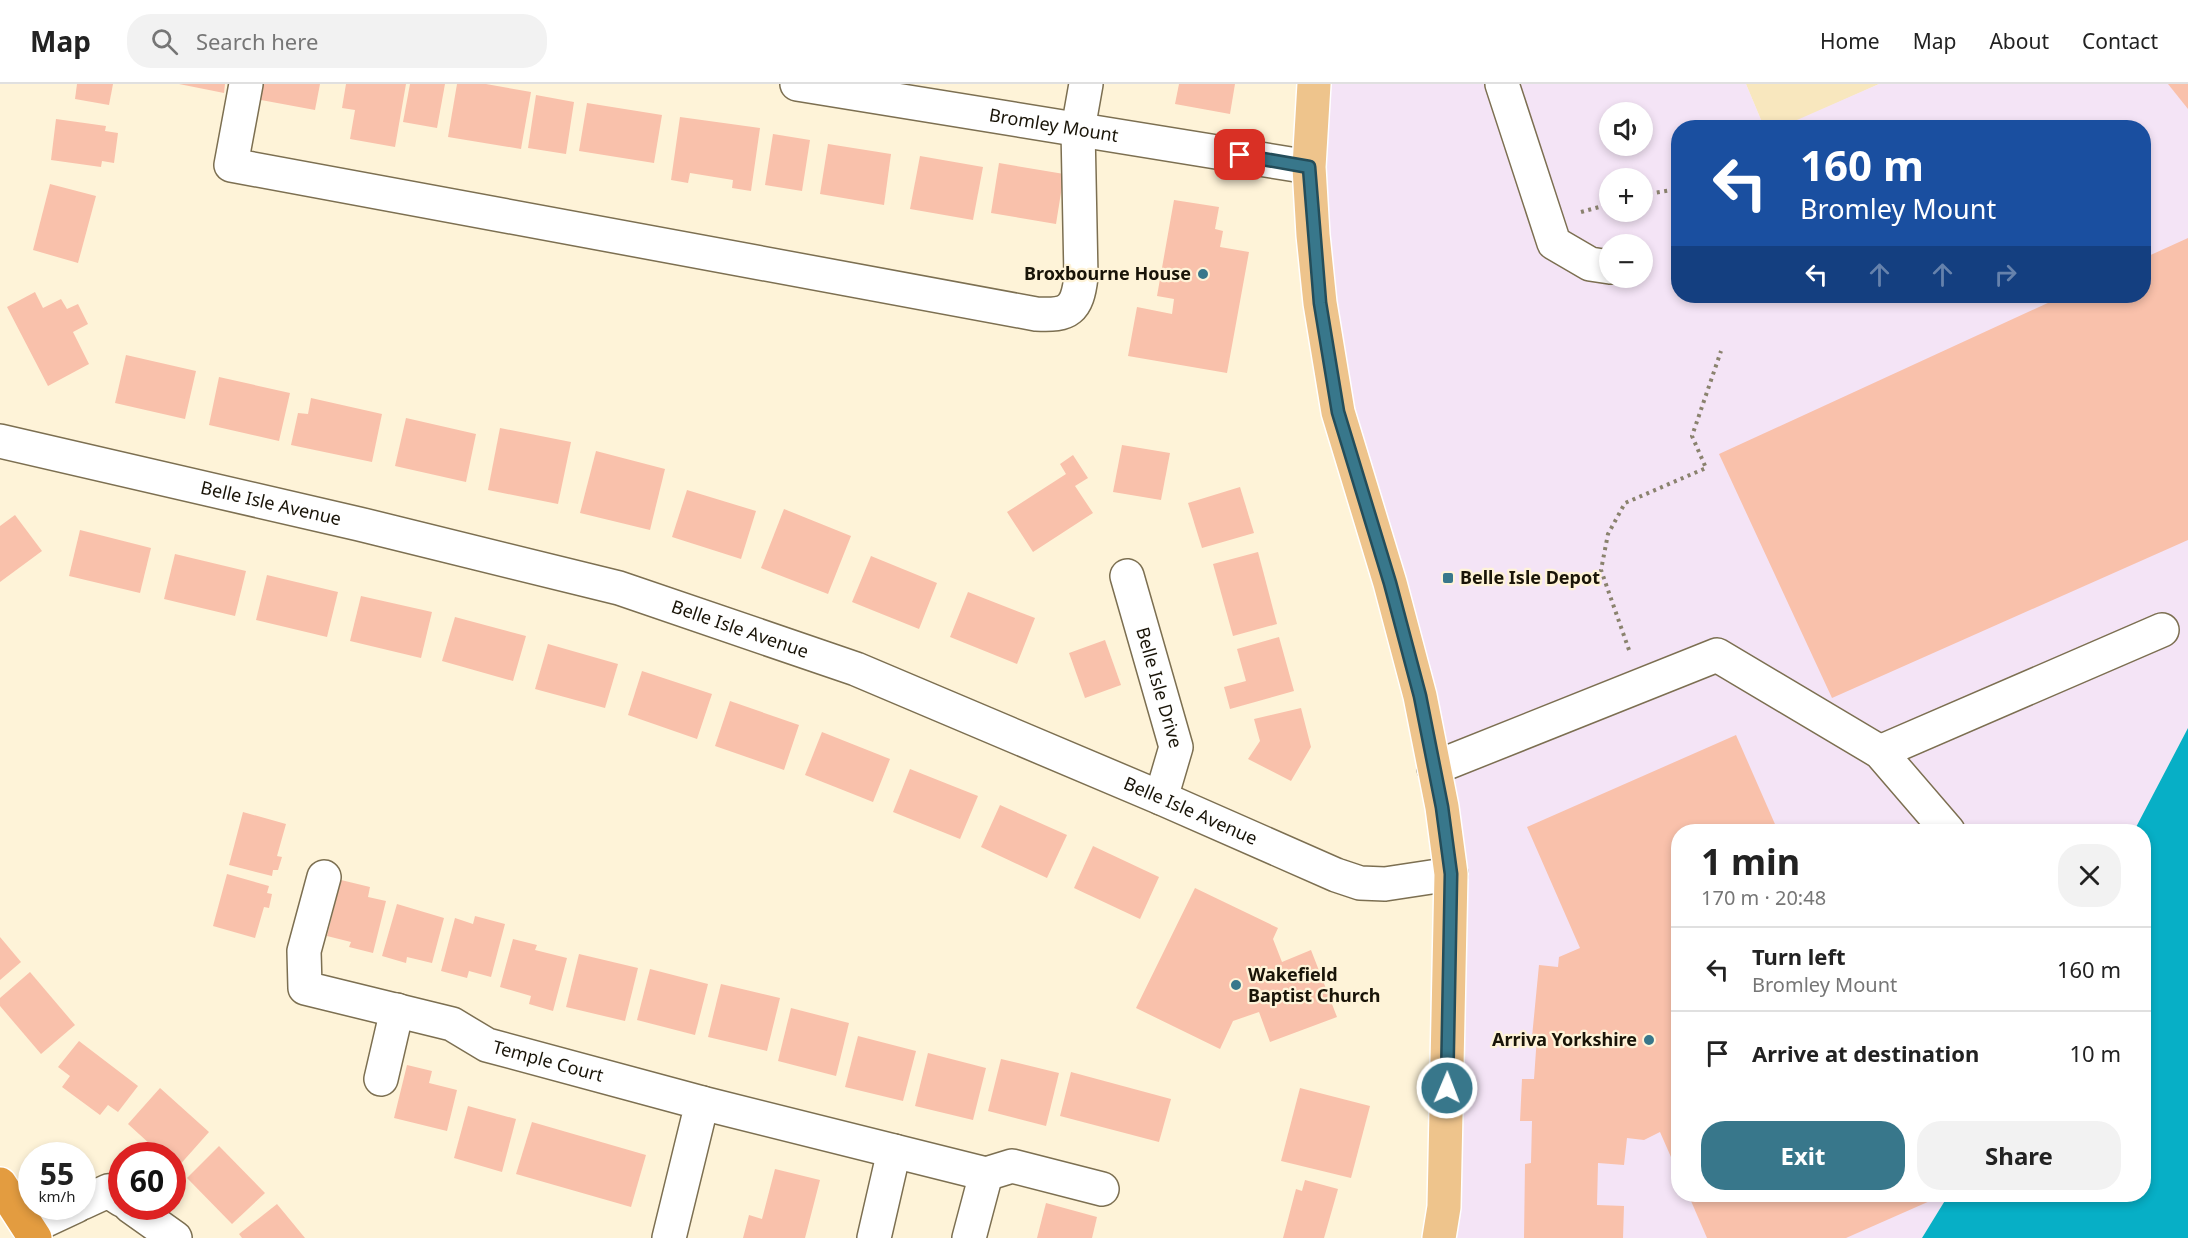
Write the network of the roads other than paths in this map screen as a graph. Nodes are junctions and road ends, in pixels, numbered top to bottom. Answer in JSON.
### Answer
{"nodes":[{"id":1,"x":246,"y":84,"type":"edge"},
{"id":2,"x":797,"y":84,"type":"edge"},
{"id":3,"x":1086,"y":84,"type":"edge"},
{"id":4,"x":1314,"y":84,"type":"edge"},
{"id":5,"x":1502,"y":84,"type":"edge"},
{"id":6,"x":1078,"y":129,"type":"junction"},
{"id":7,"x":1309,"y":167,"type":"junction"},
{"id":8,"x":1599,"y":265,"type":"edge"},
{"id":9,"x":0,"y":441,"type":"edge"},
{"id":10,"x":1127,"y":576,"type":"dead end"},
{"id":11,"x":2162,"y":630,"type":"dead end"},
{"id":12,"x":1880,"y":752,"type":"junction"},
{"id":13,"x":1434,"y":768,"type":"junction"},
{"id":14,"x":1161,"y":798,"type":"junction"},
{"id":15,"x":1942,"y":824,"type":"edge"},
{"id":16,"x":1451,"y":874,"type":"junction"},
{"id":17,"x":324,"y":876,"type":"dead end"},
{"id":18,"x":397,"y":1010,"type":"junction"},
{"id":19,"x":381,"y":1079,"type":"dead end"},
{"id":20,"x":702,"y":1102,"type":"junction"},
{"id":21,"x":894,"y":1151,"type":"junction"},
{"id":22,"x":986,"y":1174,"type":"junction"},
{"id":23,"x":0,"y":1184,"type":"edge"},
{"id":24,"x":1102,"y":1189,"type":"dead end"},
{"id":25,"x":53,"y":1220,"type":"edge"},
{"id":26,"x":150,"y":1220,"type":"edge"},
{"id":27,"x":32,"y":1233,"type":"edge"},
{"id":28,"x":175,"y":1238,"type":"edge"},
{"id":29,"x":669,"y":1238,"type":"edge"},
{"id":30,"x":874,"y":1238,"type":"edge"},
{"id":31,"x":969,"y":1238,"type":"edge"},
{"id":32,"x":1440,"y":1238,"type":"edge"}],
"edges":[{"from":1,"to":6,"type":"street"},
{"from":2,"to":6,"type":"street","name":"Bromley Mount"},
{"from":3,"to":6,"type":"street"},
{"from":4,"to":7,"type":"main road"},
{"from":5,"to":8,"type":"street"},
{"from":6,"to":7,"type":"street","name":"Bromley Mount"},
{"from":7,"to":13,"type":"main road"},
{"from":9,"to":14,"type":"street","name":"Belle Isle Avenue"},
{"from":10,"to":14,"type":"street","name":"Belle Isle Drive"},
{"from":11,"to":12,"type":"street"},
{"from":12,"to":13,"type":"street"},
{"from":12,"to":15,"type":"street"},
{"from":13,"to":16,"type":"main road"},
{"from":14,"to":16,"type":"street","name":"Belle Isle Avenue"},
{"from":16,"to":32,"type":"main road"},
{"from":17,"to":18,"type":"street","name":"Temple Court"},
{"from":18,"to":19,"type":"street"},
{"from":18,"to":20,"type":"street","name":"Temple Court"},
{"from":20,"to":21,"type":"street","name":"Temple Court"},
{"from":20,"to":29,"type":"street"},
{"from":21,"to":22,"type":"street","name":"Temple Court"},
{"from":21,"to":30,"type":"street"},
{"from":22,"to":24,"type":"street","name":"Temple Court"},
{"from":22,"to":31,"type":"street"},
{"from":23,"to":27,"type":"highway"},
{"from":25,"to":27,"type":"street"},
{"from":26,"to":28,"type":"street"}]}
